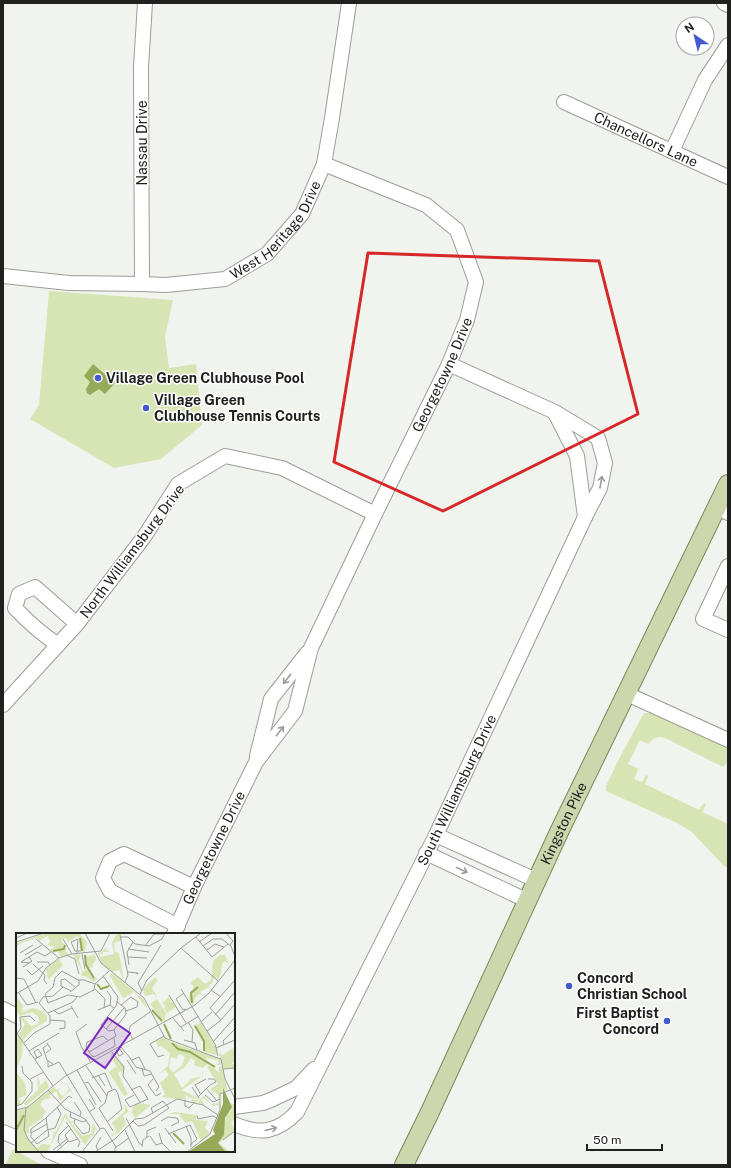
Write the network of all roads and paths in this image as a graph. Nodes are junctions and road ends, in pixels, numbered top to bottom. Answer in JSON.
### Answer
{"nodes":[{"id":1,"x":145,"y":3,"type":"edge"},
{"id":2,"x":349,"y":3,"type":"edge"},
{"id":3,"x":724,"y":3,"type":"edge"},
{"id":4,"x":728,"y":5,"type":"edge"},
{"id":5,"x":728,"y":45,"type":"edge"},
{"id":6,"x":564,"y":102,"type":"dead end"},
{"id":7,"x":672,"y":151,"type":"junction"},
{"id":8,"x":324,"y":164,"type":"junction"},
{"id":9,"x":728,"y":177,"type":"edge"},
{"id":10,"x":3,"y":276,"type":"edge"},
{"id":11,"x":142,"y":284,"type":"junction"},
{"id":12,"x":449,"y":364,"type":"junction"},
{"id":13,"x":555,"y":412,"type":"junction"},
{"id":14,"x":728,"y":484,"type":"edge"},
{"id":15,"x":722,"y":511,"type":"edge"},
{"id":16,"x":375,"y":514,"type":"junction"},
{"id":17,"x":585,"y":516,"type":"junction"},
{"id":18,"x":728,"y":566,"type":"edge"},
{"id":19,"x":77,"y":624,"type":"junction"},
{"id":20,"x":728,"y":630,"type":"edge"},
{"id":21,"x":58,"y":645,"type":"junction"},
{"id":22,"x":311,"y":648,"type":"junction"},
{"id":23,"x":627,"y":694,"type":"junction"},
{"id":24,"x":3,"y":705,"type":"edge"},
{"id":25,"x":728,"y":740,"type":"edge"},
{"id":26,"x":256,"y":762,"type":"junction"},
{"id":27,"x":436,"y":835,"type":"junction"},
{"id":28,"x":426,"y":853,"type":"junction"},
{"id":29,"x":538,"y":881,"type":"junction"},
{"id":30,"x":194,"y":887,"type":"junction"},
{"id":31,"x":528,"y":901,"type":"junction"},
{"id":32,"x":176,"y":930,"type":"edge"},
{"id":33,"x":3,"y":1009,"type":"edge"},
{"id":34,"x":16,"y":1016,"type":"edge"},
{"id":35,"x":322,"y":1060,"type":"junction"},
{"id":36,"x":235,"y":1107,"type":"edge"},
{"id":37,"x":235,"y":1124,"type":"edge"},
{"id":38,"x":3,"y":1132,"type":"edge"},
{"id":39,"x":16,"y":1138,"type":"edge"},
{"id":40,"x":50,"y":1152,"type":"edge"},
{"id":41,"x":80,"y":1165,"type":"edge"},
{"id":42,"x":404,"y":1165,"type":"edge"}],
"edges":[{"from":1,"to":11,"type":"street","name":"Nassau Drive"},
{"from":2,"to":8,"type":"street","name":"West Heritage Drive"},
{"from":3,"to":4,"type":"street"},
{"from":5,"to":7,"type":"street"},
{"from":6,"to":7,"type":"street","name":"Chancellors Lane"},
{"from":7,"to":9,"type":"street","name":"Chancellors Lane"},
{"from":8,"to":11,"type":"street","name":"West Heritage Drive"},
{"from":8,"to":12,"type":"street","name":"Georgetowne Drive"},
{"from":10,"to":11,"type":"street","name":"West Heritage Drive"},
{"from":12,"to":13,"type":"street","name":"South Williamsburg Drive"},
{"from":12,"to":16,"type":"street","name":"Georgetowne Drive"},
{"from":13,"to":17,"type":"street"},
{"from":17,"to":13,"type":"street","name":"South Williamsburg Drive","one_way":true},
{"from":14,"to":15,"type":"main road","name":"Kingston Pike"},
{"from":15,"to":23,"type":"main road","name":"Kingston Pike"},
{"from":16,"to":19,"type":"street","name":"North Williamsburg Drive"},
{"from":16,"to":22,"type":"street","name":"Georgetowne Drive"},
{"from":17,"to":27,"type":"street","name":"South Williamsburg Drive"},
{"from":18,"to":20,"type":"street"},
{"from":19,"to":21,"type":"street","name":"North Williamsburg Drive"},
{"from":19,"to":21,"type":"street"},
{"from":21,"to":24,"type":"street","name":"North Williamsburg Drive"},
{"from":26,"to":22,"type":"street","name":"Georgetowne Drive","one_way":true},
{"from":22,"to":26,"type":"street","name":"Georgetowne Drive","one_way":true},
{"from":23,"to":25,"type":"street"},
{"from":23,"to":29,"type":"main road","name":"Kingston Pike"},
{"from":26,"to":30,"type":"street","name":"Georgetowne Drive"},
{"from":27,"to":28,"type":"street","name":"South Williamsburg Drive"},
{"from":27,"to":29,"type":"street"},
{"from":28,"to":31,"type":"street","one_way":true},
{"from":28,"to":35,"type":"street","name":"South Williamsburg Drive"},
{"from":29,"to":31,"type":"main road","name":"Kingston Pike"},
{"from":30,"to":32,"type":"street","name":"Georgetowne Drive"},
{"from":30,"to":32,"type":"street"},
{"from":31,"to":42,"type":"main road","name":"Kingston Pike"},
{"from":33,"to":34,"type":"street"},
{"from":35,"to":36,"type":"street","name":"South Williamsburg Drive"},
{"from":37,"to":35,"type":"street","name":"South Williamsburg Drive","one_way":true},
{"from":38,"to":39,"type":"street"},
{"from":40,"to":41,"type":"street"}]}
